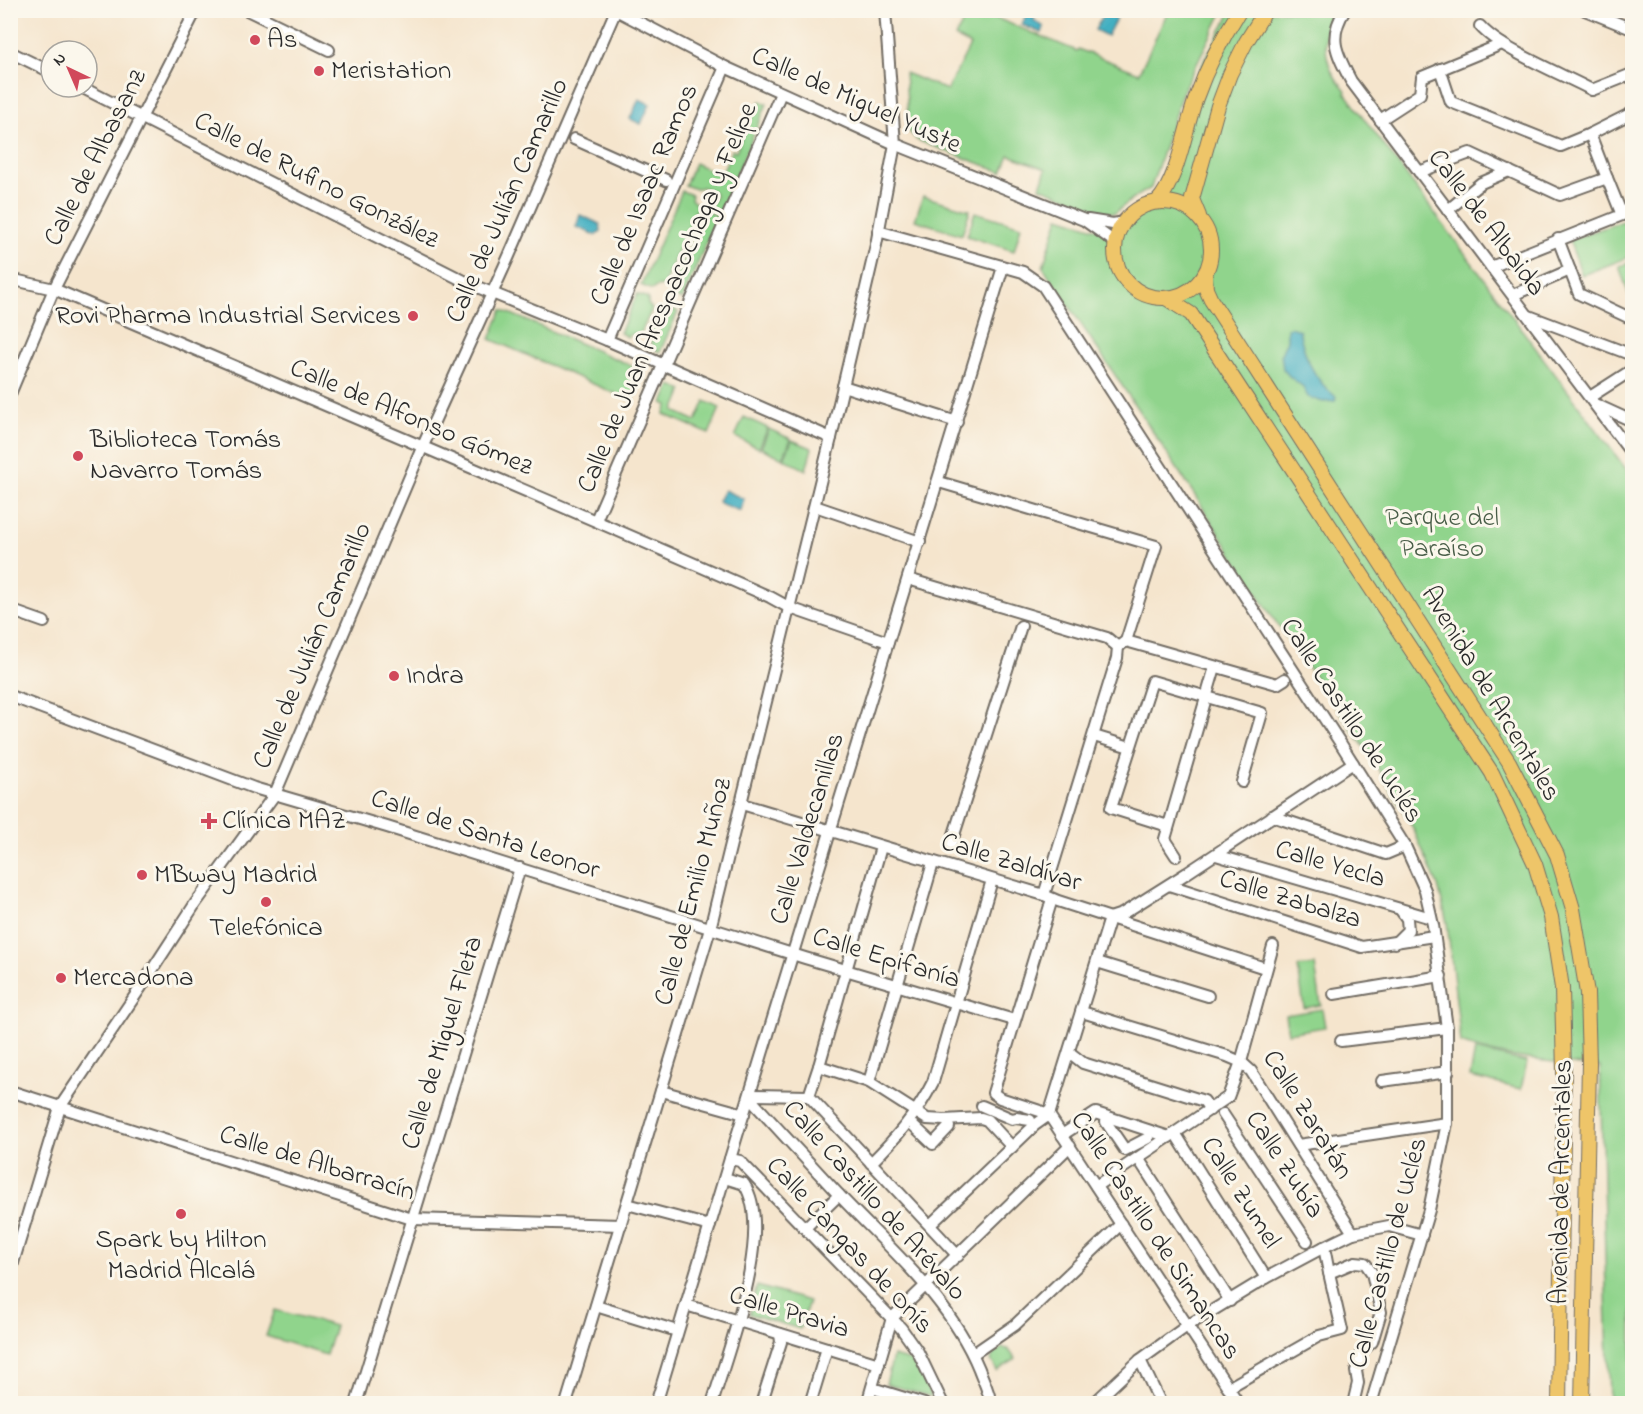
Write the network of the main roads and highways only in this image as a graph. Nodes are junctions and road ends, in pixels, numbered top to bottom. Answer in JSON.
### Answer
{"nodes":[{"id":1,"x":1240,"y":10,"type":"edge"},
{"id":2,"x":1256,"y":10,"type":"edge"},
{"id":3,"x":1266,"y":10,"type":"edge"},
{"id":4,"x":1246,"y":42,"type":"junction"},
{"id":5,"x":1157,"y":202,"type":"junction"},
{"id":6,"x":1199,"y":218,"type":"junction"},
{"id":7,"x":1205,"y":274,"type":"junction"},
{"id":8,"x":1166,"y":298,"type":"junction"},
{"id":9,"x":1560,"y":1317,"type":"junction"},
{"id":10,"x":1559,"y":1404,"type":"edge"},
{"id":11,"x":1567,"y":1404,"type":"edge"},
{"id":12,"x":1582,"y":1404,"type":"edge"}],
"edges":[{"from":1,"to":5,"type":"main road"},
{"from":2,"to":4,"type":"main road"},
{"from":3,"to":4,"type":"main road"},
{"from":4,"to":6,"type":"main road"},
{"from":5,"to":6,"type":"main road"},
{"from":5,"to":8,"type":"main road"},
{"from":6,"to":7,"type":"main road"},
{"from":7,"to":8,"type":"main road"},
{"from":7,"to":12,"type":"main road","name":"Avenida de Arcentales"},
{"from":8,"to":9,"type":"main road","name":"Avenida de Arcentales"},
{"from":9,"to":10,"type":"main road","name":"Avenida de Arcentales"},
{"from":9,"to":11,"type":"main road"}]}
